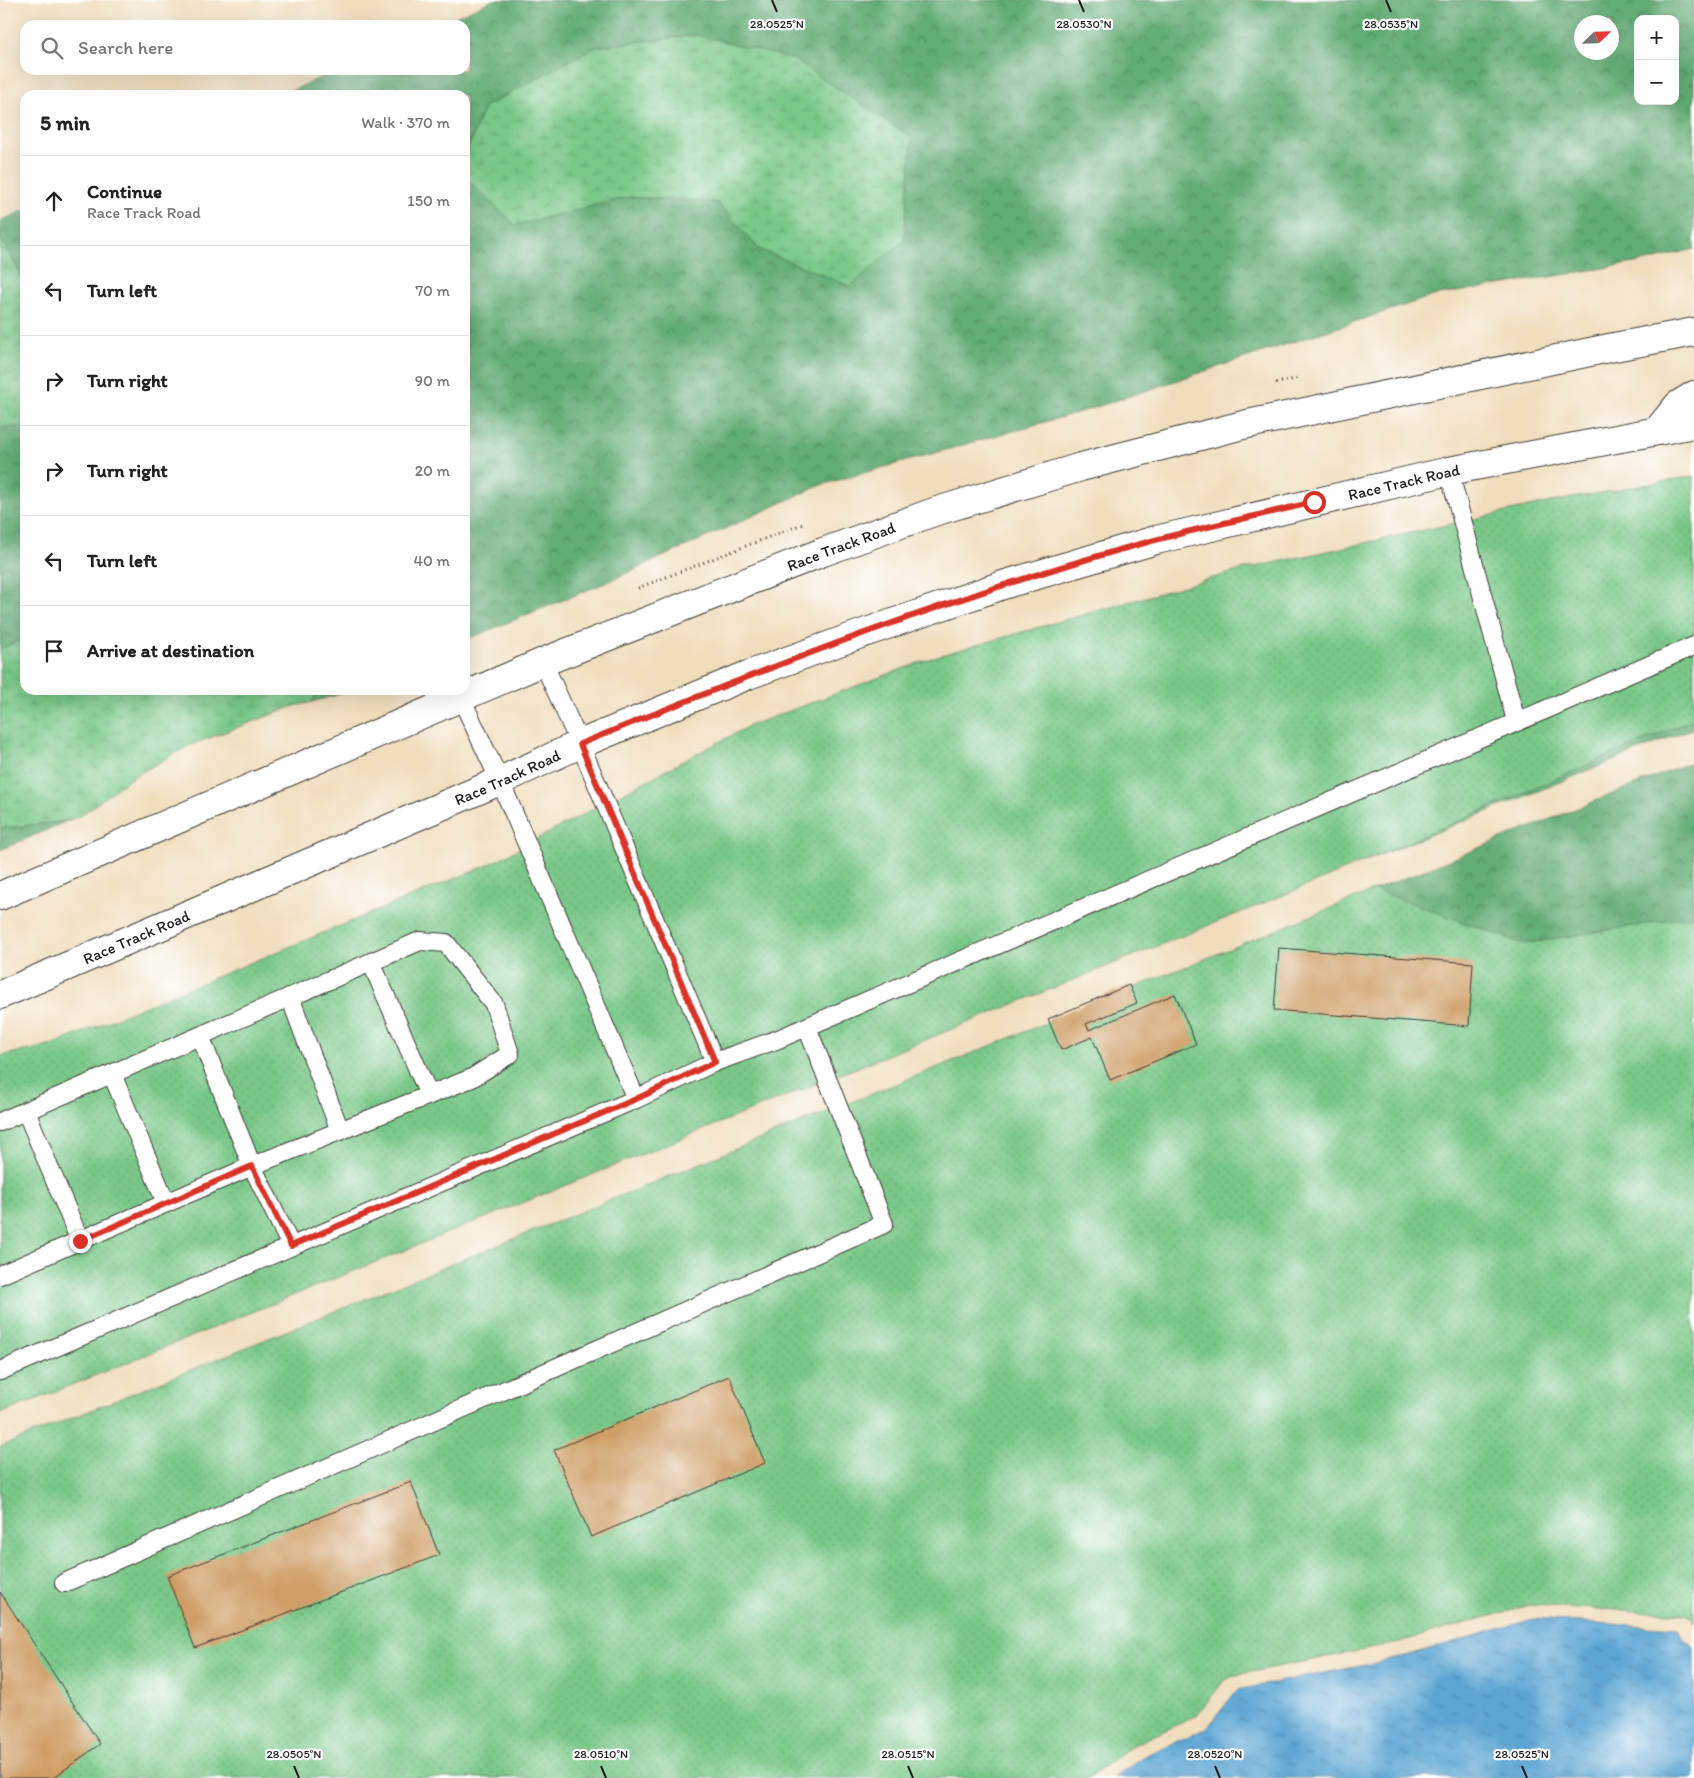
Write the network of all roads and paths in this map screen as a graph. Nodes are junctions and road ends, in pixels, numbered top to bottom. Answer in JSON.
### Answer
{"nodes":[{"id":1,"x":1694,"y":332,"type":"edge"},
{"id":2,"x":1694,"y":394,"type":"edge"},
{"id":3,"x":1694,"y":424,"type":"edge"},
{"id":4,"x":1657,"y":431,"type":"junction"},
{"id":5,"x":1449,"y":471,"type":"junction"},
{"id":6,"x":1694,"y":646,"type":"edge"},
{"id":7,"x":543,"y":662,"type":"junction"},
{"id":8,"x":470,"y":694,"type":"edge"},
{"id":9,"x":468,"y":695,"type":"edge"},
{"id":10,"x":461,"y":698,"type":"junction"},
{"id":11,"x":1516,"y":721,"type":"junction"},
{"id":12,"x":580,"y":744,"type":"junction"},
{"id":13,"x":500,"y":781,"type":"junction"},
{"id":14,"x":0,"y":896,"type":"edge"},
{"id":15,"x":371,"y":962,"type":"junction"},
{"id":16,"x":0,"y":995,"type":"edge"},
{"id":17,"x":290,"y":997,"type":"junction"},
{"id":18,"x":807,"y":1027,"type":"junction"},
{"id":19,"x":200,"y":1036,"type":"junction"},
{"id":20,"x":715,"y":1062,"type":"junction"},
{"id":21,"x":112,"y":1074,"type":"junction"},
{"id":22,"x":429,"y":1095,"type":"junction"},
{"id":23,"x":636,"y":1099,"type":"junction"},
{"id":24,"x":26,"y":1111,"type":"junction"},
{"id":25,"x":0,"y":1122,"type":"edge"},
{"id":26,"x":340,"y":1131,"type":"junction"},
{"id":27,"x":252,"y":1166,"type":"junction"},
{"id":28,"x":166,"y":1203,"type":"junction"},
{"id":29,"x":80,"y":1241,"type":"junction"},
{"id":30,"x":291,"y":1246,"type":"junction"},
{"id":31,"x":0,"y":1276,"type":"edge"},
{"id":32,"x":0,"y":1371,"type":"edge"},
{"id":33,"x":64,"y":1583,"type":"dead end"}],
"edges":[{"from":1,"to":7,"type":"main road","name":"Race Track Road"},
{"from":2,"to":4,"type":"main road"},
{"from":3,"to":4,"type":"main road","name":"Race Track Road"},
{"from":4,"to":5,"type":"main road","name":"Race Track Road"},
{"from":5,"to":11,"type":"lane"},
{"from":5,"to":12,"type":"main road","name":"Race Track Road"},
{"from":6,"to":11,"type":"lane"},
{"from":7,"to":8,"type":"main road","name":"Race Track Road"},
{"from":7,"to":12,"type":"lane"},
{"from":9,"to":10,"type":"main road","name":"Race Track Road"},
{"from":10,"to":13,"type":"lane"},
{"from":10,"to":14,"type":"main road","name":"Race Track Road"},
{"from":11,"to":18,"type":"lane"},
{"from":12,"to":13,"type":"main road","name":"Race Track Road"},
{"from":12,"to":20,"type":"lane"},
{"from":13,"to":16,"type":"main road","name":"Race Track Road"},
{"from":13,"to":23,"type":"lane"},
{"from":15,"to":17,"type":"lane"},
{"from":15,"to":22,"type":"lane"},
{"from":15,"to":22,"type":"lane"},
{"from":17,"to":19,"type":"lane"},
{"from":17,"to":26,"type":"lane"},
{"from":18,"to":20,"type":"lane"},
{"from":18,"to":33,"type":"lane"},
{"from":19,"to":21,"type":"lane"},
{"from":19,"to":27,"type":"lane"},
{"from":20,"to":23,"type":"lane"},
{"from":21,"to":24,"type":"lane"},
{"from":21,"to":28,"type":"lane"},
{"from":22,"to":26,"type":"lane"},
{"from":23,"to":30,"type":"lane"},
{"from":24,"to":25,"type":"lane"},
{"from":24,"to":29,"type":"lane"},
{"from":26,"to":27,"type":"lane"},
{"from":27,"to":28,"type":"lane"},
{"from":27,"to":30,"type":"lane"},
{"from":28,"to":29,"type":"lane"},
{"from":29,"to":31,"type":"lane"},
{"from":30,"to":32,"type":"lane"}]}
